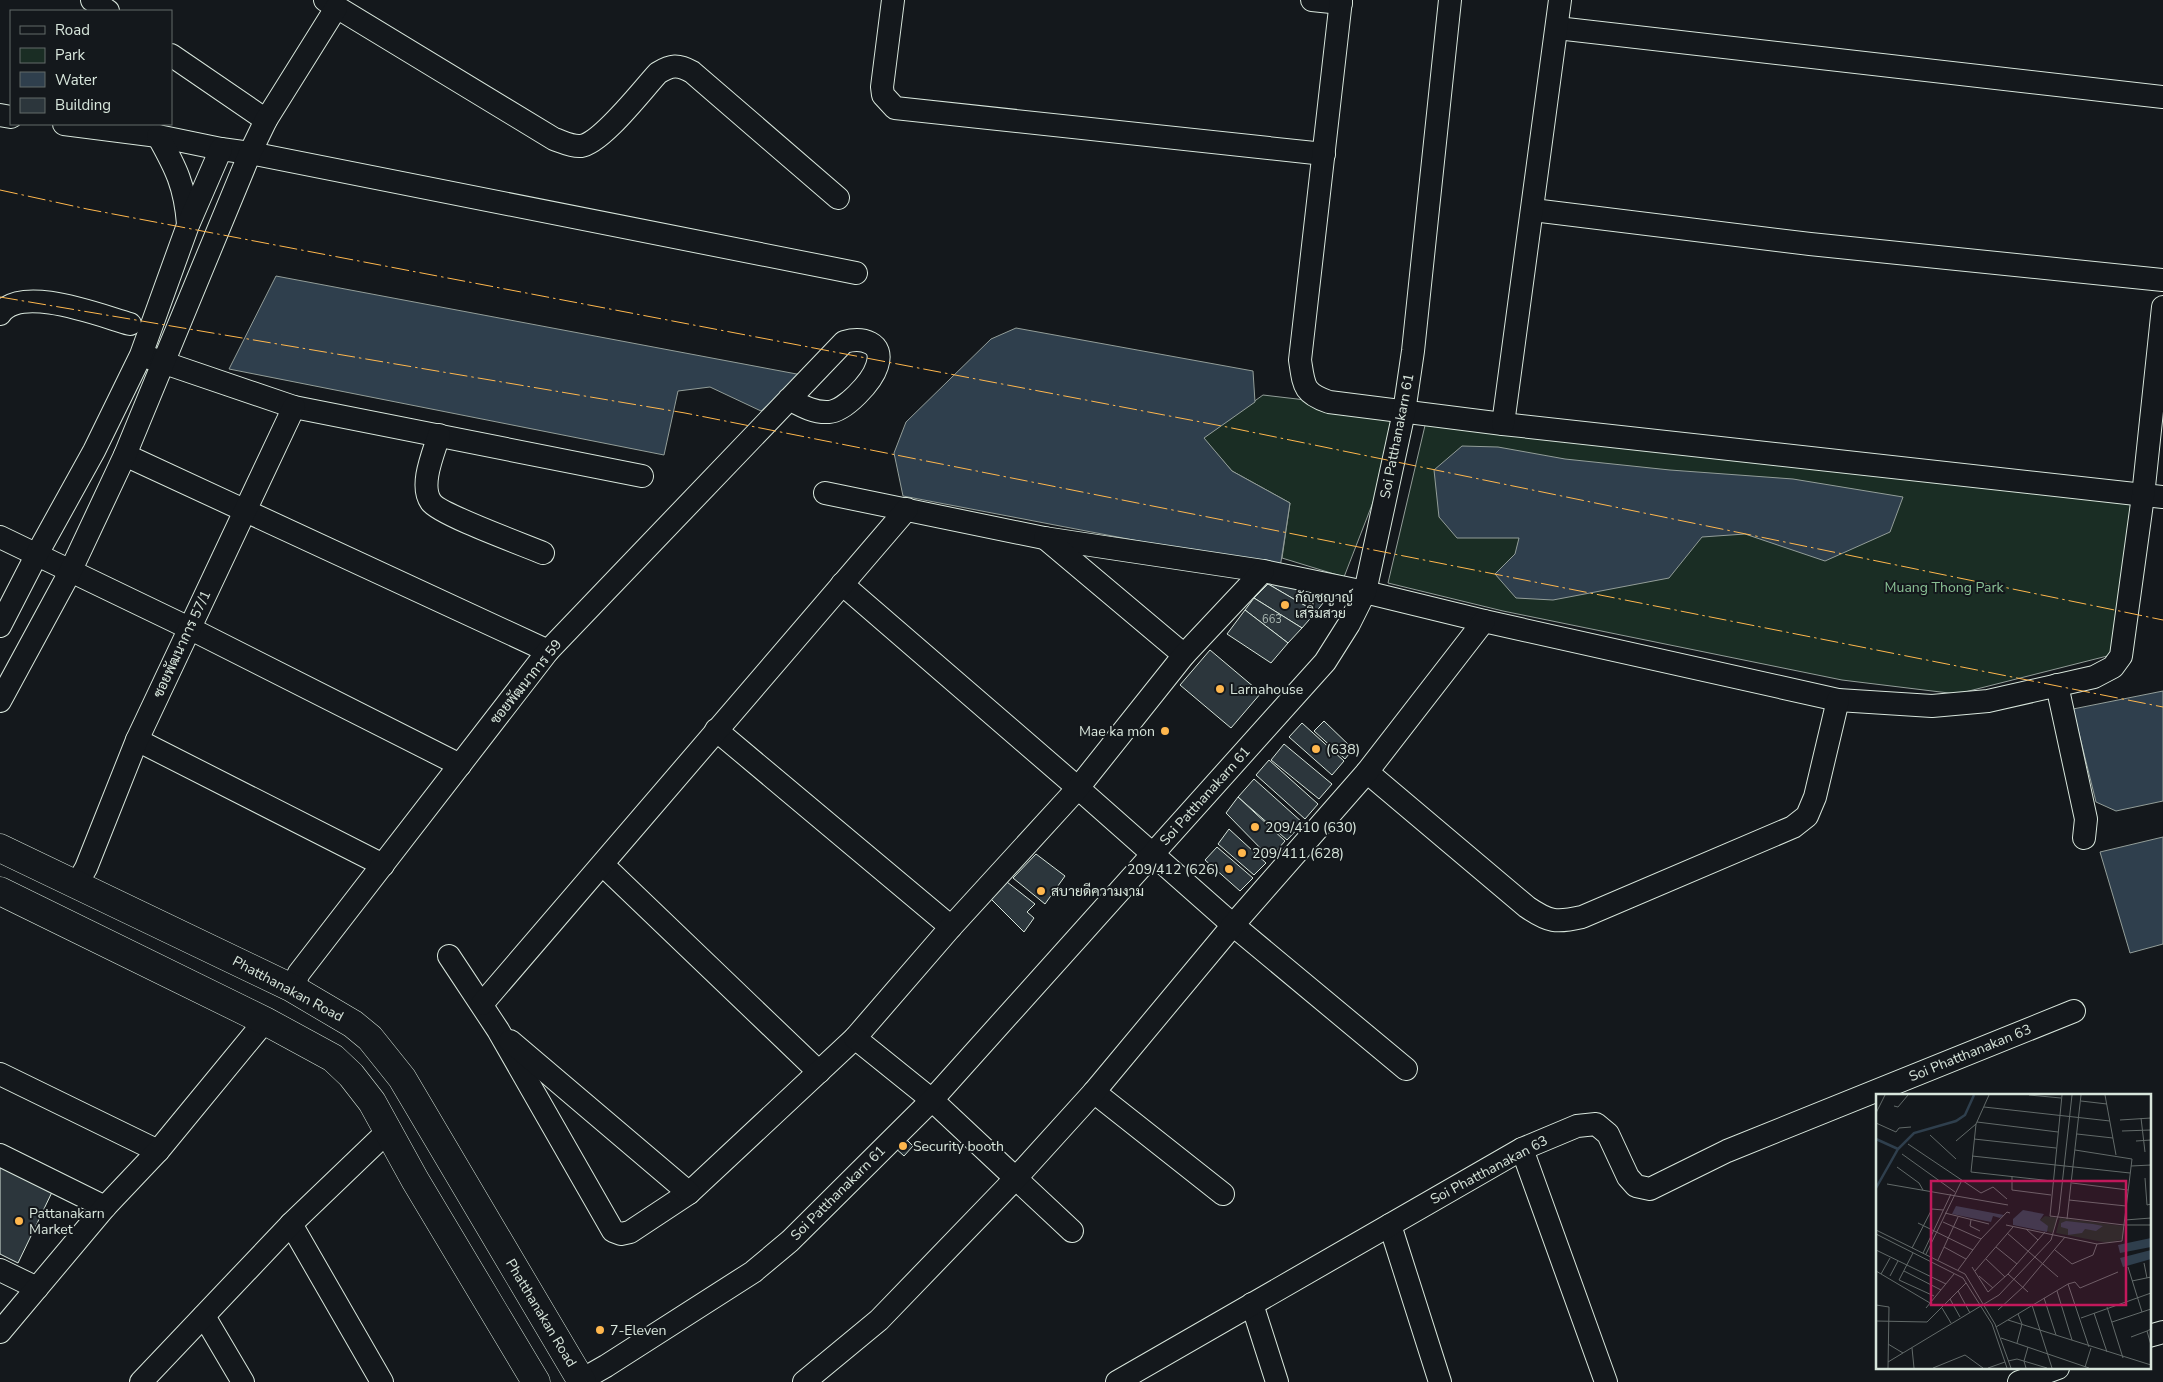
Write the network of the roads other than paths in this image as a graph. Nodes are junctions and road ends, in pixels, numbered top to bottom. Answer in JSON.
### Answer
{"nodes":[{"id":1,"x":92,"y":0,"type":"edge"},
{"id":2,"x":893,"y":0,"type":"edge"},
{"id":3,"x":1312,"y":0,"type":"edge"},
{"id":4,"x":1450,"y":0,"type":"edge"},
{"id":5,"x":1560,"y":0,"type":"edge"},
{"id":6,"x":1341,"y":2,"type":"edge"},
{"id":7,"x":330,"y":4,"type":"edge"},
{"id":8,"x":107,"y":10,"type":"edge"},
{"id":9,"x":1558,"y":28,"type":"junction"},
{"id":10,"x":172,"y":56,"type":"edge"},
{"id":11,"x":2163,"y":97,"type":"edge"},
{"id":12,"x":266,"y":120,"type":"junction"},
{"id":13,"x":72,"y":125,"type":"edge"},
{"id":14,"x":158,"y":136,"type":"junction"},
{"id":15,"x":221,"y":149,"type":"junction"},
{"id":16,"x":250,"y":153,"type":"junction"},
{"id":17,"x":1324,"y":154,"type":"junction"},
{"id":18,"x":838,"y":198,"type":"dead end"},
{"id":19,"x":1533,"y":210,"type":"junction"},
{"id":20,"x":188,"y":225,"type":"junction"},
{"id":21,"x":856,"y":273,"type":"dead end"},
{"id":22,"x":2163,"y":280,"type":"edge"},
{"id":23,"x":2163,"y":307,"type":"edge"},
{"id":24,"x":0,"y":314,"type":"edge"},
{"id":25,"x":130,"y":324,"type":"dead end"},
{"id":26,"x":141,"y":355,"type":"junction"},
{"id":27,"x":163,"y":363,"type":"junction"},
{"id":28,"x":789,"y":399,"type":"dead end"},
{"id":29,"x":294,"y":407,"type":"junction"},
{"id":30,"x":1404,"y":412,"type":"junction"},
{"id":31,"x":1503,"y":424,"type":"junction"},
{"id":32,"x":439,"y":434,"type":"junction"},
{"id":33,"x":2156,"y":436,"type":"edge"},
{"id":34,"x":125,"y":455,"type":"junction"},
{"id":35,"x":642,"y":476,"type":"dead end"},
{"id":36,"x":825,"y":493,"type":"dead end"},
{"id":37,"x":2153,"y":496,"type":"edge"},
{"id":38,"x":906,"y":508,"type":"junction"},
{"id":39,"x":244,"y":510,"type":"junction"},
{"id":40,"x":0,"y":537,"type":"edge"},
{"id":41,"x":1044,"y":538,"type":"junction"},
{"id":42,"x":543,"y":553,"type":"dead end"},
{"id":43,"x":37,"y":554,"type":"junction"},
{"id":44,"x":1262,"y":571,"type":"junction"},
{"id":45,"x":70,"y":572,"type":"junction"},
{"id":46,"x":842,"y":584,"type":"junction"},
{"id":47,"x":1365,"y":592,"type":"junction"},
{"id":48,"x":1484,"y":621,"type":"junction"},
{"id":49,"x":0,"y":626,"type":"edge"},
{"id":50,"x":189,"y":628,"type":"junction"},
{"id":51,"x":548,"y":651,"type":"junction"},
{"id":52,"x":1184,"y":655,"type":"junction"},
{"id":53,"x":2057,"y":685,"type":"junction"},
{"id":54,"x":1838,"y":700,"type":"junction"},
{"id":55,"x":0,"y":702,"type":"edge"},
{"id":56,"x":716,"y":730,"type":"junction"},
{"id":57,"x":137,"y":740,"type":"junction"},
{"id":58,"x":460,"y":765,"type":"junction"},
{"id":59,"x":1367,"y":772,"type":"junction"},
{"id":60,"x":1078,"y":788,"type":"junction"},
{"id":61,"x":2084,"y":838,"type":"dead end"},
{"id":62,"x":0,"y":848,"type":"edge"},
{"id":63,"x":1153,"y":853,"type":"junction"},
{"id":64,"x":383,"y":865,"type":"junction"},
{"id":65,"x":603,"y":865,"type":"junction"},
{"id":66,"x":76,"y":885,"type":"junction"},
{"id":67,"x":0,"y":890,"type":"edge"},
{"id":68,"x":1232,"y":925,"type":"junction"},
{"id":69,"x":951,"y":927,"type":"junction"},
{"id":70,"x":449,"y":956,"type":"dead end"},
{"id":71,"x":292,"y":988,"type":"junction"},
{"id":72,"x":482,"y":1004,"type":"junction"},
{"id":73,"x":2074,"y":1010,"type":"dead end"},
{"id":74,"x":264,"y":1021,"type":"junction"},
{"id":75,"x":498,"y":1030,"type":"junction"},
{"id":76,"x":855,"y":1038,"type":"junction"},
{"id":77,"x":1406,"y":1069,"type":"dead end"},
{"id":78,"x":819,"y":1072,"type":"junction"},
{"id":79,"x":0,"y":1074,"type":"edge"},
{"id":80,"x":1094,"y":1092,"type":"junction"},
{"id":81,"x":932,"y":1100,"type":"junction"},
{"id":82,"x":388,"y":1132,"type":"junction"},
{"id":83,"x":1522,"y":1149,"type":"junction"},
{"id":84,"x":158,"y":1151,"type":"junction"},
{"id":85,"x":0,"y":1155,"type":"edge"},
{"id":86,"x":1016,"y":1178,"type":"junction"},
{"id":87,"x":689,"y":1193,"type":"junction"},
{"id":88,"x":1223,"y":1194,"type":"dead end"},
{"id":89,"x":105,"y":1208,"type":"junction"},
{"id":90,"x":291,"y":1224,"type":"junction"},
{"id":91,"x":1390,"y":1225,"type":"junction"},
{"id":92,"x":1072,"y":1231,"type":"dead end"},
{"id":93,"x":0,"y":1270,"type":"edge"},
{"id":94,"x":37,"y":1288,"type":"junction"},
{"id":95,"x":1252,"y":1304,"type":"junction"},
{"id":96,"x":204,"y":1316,"type":"junction"},
{"id":97,"x":0,"y":1332,"type":"edge"},
{"id":98,"x":2163,"y":1332,"type":"edge"},
{"id":99,"x":2150,"y":1336,"type":"edge"},
{"id":100,"x":2052,"y":1370,"type":"edge"},
{"id":101,"x":580,"y":1381,"type":"edge"},
{"id":102,"x":141,"y":1382,"type":"edge"},
{"id":103,"x":243,"y":1382,"type":"edge"},
{"id":104,"x":382,"y":1382,"type":"edge"},
{"id":105,"x":536,"y":1382,"type":"edge"},
{"id":106,"x":804,"y":1382,"type":"edge"},
{"id":107,"x":1117,"y":1382,"type":"edge"},
{"id":108,"x":1277,"y":1382,"type":"edge"},
{"id":109,"x":1440,"y":1382,"type":"edge"},
{"id":110,"x":1606,"y":1382,"type":"edge"},
{"id":111,"x":2019,"y":1382,"type":"edge"}],
"edges":[{"from":1,"to":8,"type":"street"},
{"from":2,"to":17,"type":"street"},
{"from":3,"to":6,"type":"street"},
{"from":4,"to":30,"type":"street","name":"Soi Patthanakarn 61"},
{"from":5,"to":9,"type":"street"},
{"from":6,"to":17,"type":"street"},
{"from":7,"to":12,"type":"street"},
{"from":7,"to":18,"type":"street"},
{"from":9,"to":11,"type":"street"},
{"from":9,"to":19,"type":"street"},
{"from":10,"to":12,"type":"street"},
{"from":12,"to":16,"type":"street"},
{"from":13,"to":14,"type":"street"},
{"from":14,"to":15,"type":"street"},
{"from":14,"to":20,"type":"street"},
{"from":15,"to":16,"type":"street"},
{"from":15,"to":20,"type":"street"},
{"from":16,"to":21,"type":"street"},
{"from":16,"to":27,"type":"street"},
{"from":17,"to":30,"type":"street"},
{"from":19,"to":22,"type":"street"},
{"from":19,"to":31,"type":"street"},
{"from":20,"to":26,"type":"street"},
{"from":23,"to":33,"type":"street"},
{"from":24,"to":25,"type":"street"},
{"from":26,"to":27,"type":"street"},
{"from":26,"to":43,"type":"street"},
{"from":27,"to":29,"type":"street"},
{"from":27,"to":34,"type":"street"},
{"from":28,"to":51,"type":"street","name":"ซอยพัฒนาการ 59"},
{"from":29,"to":32,"type":"street"},
{"from":29,"to":39,"type":"street","name":"ซอยพัฒนาการ 57/1"},
{"from":30,"to":31,"type":"street"},
{"from":30,"to":47,"type":"street","name":"Soi Patthanakarn 61"},
{"from":31,"to":37,"type":"street"},
{"from":32,"to":35,"type":"street"},
{"from":32,"to":42,"type":"street"},
{"from":33,"to":37,"type":"street"},
{"from":34,"to":39,"type":"street"},
{"from":34,"to":45,"type":"street"},
{"from":36,"to":38,"type":"street"},
{"from":37,"to":53,"type":"street"},
{"from":38,"to":41,"type":"street"},
{"from":38,"to":46,"type":"street"},
{"from":39,"to":50,"type":"street","name":"ซอยพัฒนาการ 57/1"},
{"from":39,"to":51,"type":"street"},
{"from":40,"to":43,"type":"street"},
{"from":41,"to":44,"type":"street"},
{"from":41,"to":52,"type":"street"},
{"from":43,"to":45,"type":"street"},
{"from":43,"to":49,"type":"street"},
{"from":44,"to":47,"type":"street"},
{"from":44,"to":52,"type":"street"},
{"from":45,"to":50,"type":"street"},
{"from":45,"to":55,"type":"street"},
{"from":46,"to":56,"type":"street"},
{"from":46,"to":60,"type":"street"},
{"from":47,"to":48,"type":"street"},
{"from":47,"to":63,"type":"street","name":"Soi Patthanakarn 61"},
{"from":48,"to":54,"type":"street"},
{"from":48,"to":59,"type":"street"},
{"from":50,"to":57,"type":"street","name":"ซอยพัฒนาการ 57/1"},
{"from":50,"to":58,"type":"street"},
{"from":51,"to":58,"type":"street","name":"ซอยพัฒนาการ 59"},
{"from":52,"to":60,"type":"street"},
{"from":53,"to":54,"type":"street"},
{"from":53,"to":61,"type":"street"},
{"from":54,"to":59,"type":"street"},
{"from":56,"to":65,"type":"street"},
{"from":56,"to":69,"type":"street"},
{"from":57,"to":64,"type":"street"},
{"from":57,"to":66,"type":"street","name":"ซอยพัฒนาการ 57/1"},
{"from":58,"to":64,"type":"street","name":"ซอยพัฒนาการ 59"},
{"from":59,"to":68,"type":"street"},
{"from":60,"to":63,"type":"street"},
{"from":60,"to":69,"type":"street"},
{"from":62,"to":66,"type":"main road","name":"Phatthanakan Road"},
{"from":63,"to":68,"type":"street"},
{"from":63,"to":81,"type":"street","name":"Soi Patthanakarn 61"},
{"from":64,"to":71,"type":"street","name":"ซอยพัฒนาการ 59"},
{"from":65,"to":72,"type":"street"},
{"from":65,"to":78,"type":"street"},
{"from":66,"to":71,"type":"main road","name":"Phatthanakan Road"},
{"from":67,"to":74,"type":"main road"},
{"from":68,"to":77,"type":"street"},
{"from":68,"to":80,"type":"street"},
{"from":69,"to":76,"type":"street"},
{"from":70,"to":72,"type":"street"},
{"from":71,"to":101,"type":"main road","name":"Phatthanakan Road"},
{"from":72,"to":75,"type":"street"},
{"from":73,"to":83,"type":"street","name":"Soi Phatthanakan 63"},
{"from":74,"to":82,"type":"main road"},
{"from":74,"to":84,"type":"street"},
{"from":75,"to":87,"type":"street"},
{"from":75,"to":87,"type":"street"},
{"from":76,"to":78,"type":"street"},
{"from":76,"to":81,"type":"street"},
{"from":78,"to":87,"type":"street"},
{"from":79,"to":84,"type":"street"},
{"from":80,"to":86,"type":"street"},
{"from":80,"to":88,"type":"street"},
{"from":81,"to":86,"type":"street"},
{"from":81,"to":101,"type":"street","name":"Soi Patthanakarn 61"},
{"from":82,"to":90,"type":"street"},
{"from":82,"to":105,"type":"main road"},
{"from":83,"to":91,"type":"street","name":"Soi Phatthanakan 63"},
{"from":83,"to":110,"type":"street"},
{"from":84,"to":89,"type":"street"},
{"from":85,"to":89,"type":"street"},
{"from":86,"to":92,"type":"street"},
{"from":86,"to":106,"type":"street"},
{"from":89,"to":94,"type":"street"},
{"from":90,"to":96,"type":"street"},
{"from":90,"to":104,"type":"street"},
{"from":91,"to":95,"type":"street","name":"Soi Phatthanakan 63"},
{"from":91,"to":109,"type":"street"},
{"from":93,"to":94,"type":"street"},
{"from":94,"to":97,"type":"street"},
{"from":95,"to":107,"type":"street","name":"Soi Phatthanakan 63"},
{"from":95,"to":108,"type":"street"},
{"from":96,"to":102,"type":"street"},
{"from":96,"to":103,"type":"street"},
{"from":98,"to":99,"type":"street"},
{"from":100,"to":111,"type":"street"}]}
